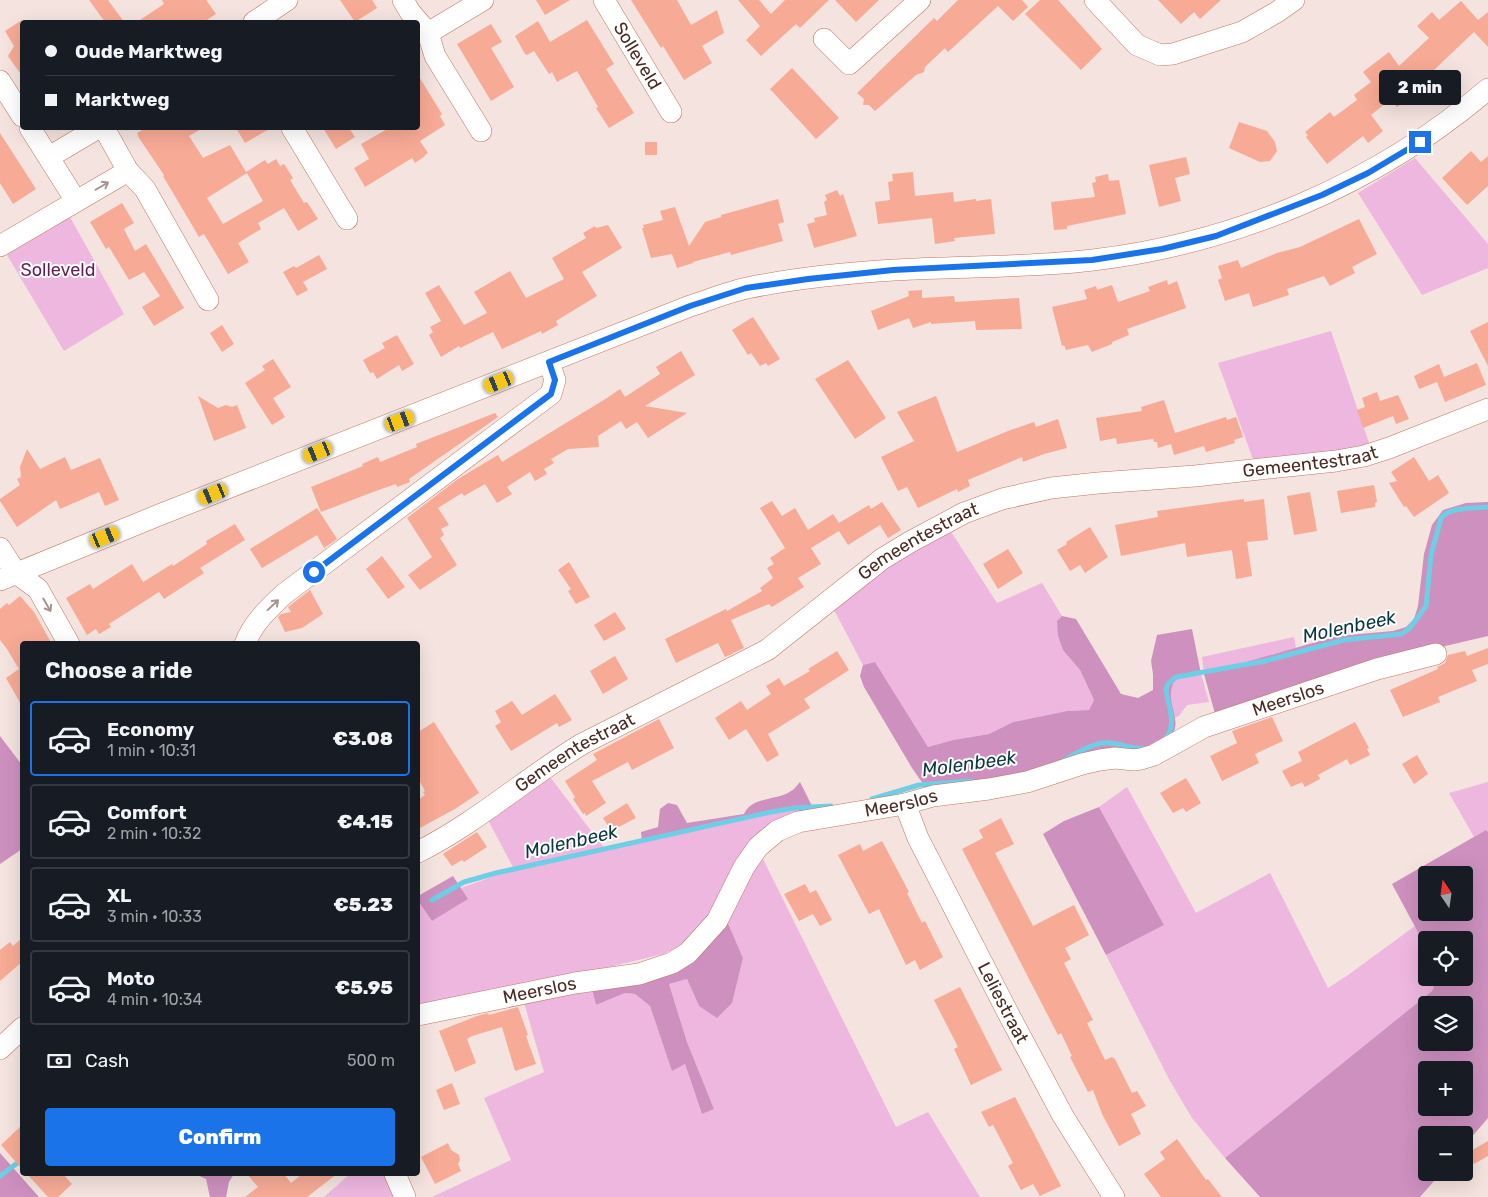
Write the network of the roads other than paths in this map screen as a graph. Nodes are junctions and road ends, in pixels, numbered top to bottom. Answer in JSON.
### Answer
{"nodes":[{"id":1,"x":287,"y":0,"type":"edge"},
{"id":2,"x":404,"y":0,"type":"edge"},
{"id":3,"x":483,"y":0,"type":"edge"},
{"id":4,"x":604,"y":0,"type":"edge"},
{"id":5,"x":920,"y":0,"type":"edge"},
{"id":6,"x":1095,"y":0,"type":"edge"},
{"id":7,"x":1294,"y":0,"type":"edge"},
{"id":8,"x":257,"y":20,"type":"edge"},
{"id":9,"x":417,"y":20,"type":"edge"},
{"id":10,"x":420,"y":24,"type":"edge"},
{"id":11,"x":428,"y":33,"type":"junction"},
{"id":12,"x":824,"y":39,"type":"dead end"},
{"id":13,"x":0,"y":81,"type":"edge"},
{"id":14,"x":1488,"y":89,"type":"edge"},
{"id":15,"x":672,"y":112,"type":"dead end"},
{"id":16,"x":20,"y":113,"type":"edge"},
{"id":17,"x":31,"y":130,"type":"edge"},
{"id":18,"x":95,"y":130,"type":"edge"},
{"id":19,"x":105,"y":130,"type":"edge"},
{"id":20,"x":293,"y":130,"type":"edge"},
{"id":21,"x":481,"y":131,"type":"dead end"},
{"id":22,"x":49,"y":157,"type":"junction"},
{"id":23,"x":128,"y":171,"type":"junction"},
{"id":24,"x":76,"y":201,"type":"junction"},
{"id":25,"x":347,"y":219,"type":"dead end"},
{"id":26,"x":0,"y":246,"type":"edge"},
{"id":27,"x":208,"y":300,"type":"dead end"},
{"id":28,"x":549,"y":362,"type":"junction"},
{"id":29,"x":1488,"y":408,"type":"edge"},
{"id":30,"x":0,"y":548,"type":"edge"},
{"id":31,"x":8,"y":576,"type":"edge"},
{"id":32,"x":67,"y":641,"type":"edge"},
{"id":33,"x":246,"y":641,"type":"edge"},
{"id":34,"x":1436,"y":654,"type":"dead end"},
{"id":35,"x":905,"y":804,"type":"junction"},
{"id":36,"x":420,"y":851,"type":"edge"},
{"id":37,"x":420,"y":1015,"type":"edge"},
{"id":38,"x":20,"y":1030,"type":"edge"},
{"id":39,"x":0,"y":1048,"type":"edge"},
{"id":40,"x":396,"y":1176,"type":"edge"},
{"id":41,"x":405,"y":1197,"type":"edge"},
{"id":42,"x":1114,"y":1197,"type":"edge"}],
"edges":[{"from":1,"to":8,"type":"street"},
{"from":2,"to":9,"type":"street"},
{"from":3,"to":11,"type":"street"},
{"from":4,"to":15,"type":"street","name":"Solleveld"},
{"from":5,"to":12,"type":"street"},
{"from":6,"to":7,"type":"street"},
{"from":10,"to":11,"type":"street"},
{"from":11,"to":21,"type":"street"},
{"from":13,"to":16,"type":"street"},
{"from":14,"to":28,"type":"street"},
{"from":17,"to":22,"type":"street"},
{"from":18,"to":22,"type":"street"},
{"from":19,"to":23,"type":"street"},
{"from":20,"to":25,"type":"street"},
{"from":22,"to":24,"type":"street"},
{"from":24,"to":23,"type":"street","one_way":true},
{"from":23,"to":27,"type":"street"},
{"from":24,"to":26,"type":"street"},
{"from":28,"to":31,"type":"street"},
{"from":33,"to":28,"type":"street","one_way":true},
{"from":29,"to":36,"type":"street","name":"Gemeentestraat"},
{"from":30,"to":31,"type":"street"},
{"from":31,"to":32,"type":"street","one_way":true},
{"from":34,"to":35,"type":"street","name":"Meerslos"},
{"from":35,"to":37,"type":"street","name":"Meerslos"},
{"from":35,"to":42,"type":"street","name":"Leliestraat"},
{"from":38,"to":39,"type":"street"},
{"from":40,"to":41,"type":"street"}]}
